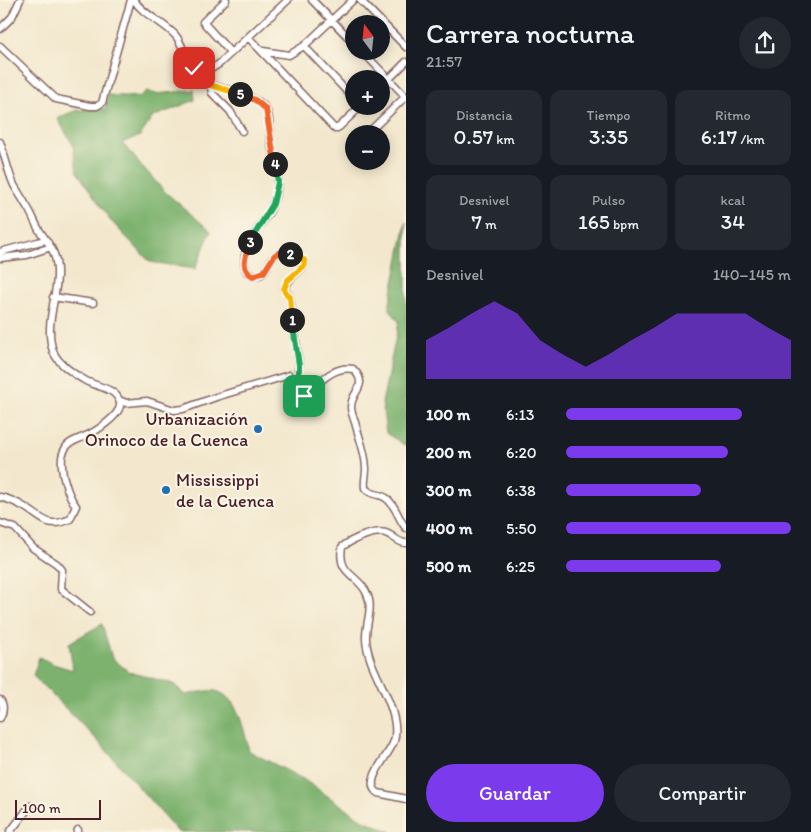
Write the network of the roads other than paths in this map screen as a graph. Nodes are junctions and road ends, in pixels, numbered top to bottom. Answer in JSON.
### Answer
{"nodes":[{"id":1,"x":20,"y":0,"type":"edge"},
{"id":2,"x":132,"y":0,"type":"edge"},
{"id":3,"x":226,"y":0,"type":"edge"},
{"id":4,"x":288,"y":0,"type":"edge"},
{"id":5,"x":312,"y":0,"type":"edge"},
{"id":6,"x":353,"y":0,"type":"edge"},
{"id":7,"x":360,"y":0,"type":"edge"},
{"id":8,"x":332,"y":20,"type":"junction"},
{"id":9,"x":0,"y":29,"type":"edge"},
{"id":10,"x":345,"y":33,"type":"edge"},
{"id":11,"x":248,"y":37,"type":"junction"},
{"id":12,"x":0,"y":46,"type":"edge"},
{"id":13,"x":304,"y":46,"type":"junction"},
{"id":14,"x":406,"y":47,"type":"edge"},
{"id":15,"x":261,"y":51,"type":"junction"},
{"id":16,"x":231,"y":53,"type":"junction"},
{"id":17,"x":370,"y":60,"type":"edge"},
{"id":18,"x":406,"y":62,"type":"edge"},
{"id":19,"x":380,"y":70,"type":"edge"},
{"id":20,"x":208,"y":72,"type":"junction"},
{"id":21,"x":390,"y":79,"type":"edge"},
{"id":22,"x":390,"y":81,"type":"edge"},
{"id":23,"x":210,"y":85,"type":"junction"},
{"id":24,"x":345,"y":89,"type":"edge"},
{"id":25,"x":406,"y":97,"type":"edge"},
{"id":26,"x":352,"y":115,"type":"edge"},
{"id":27,"x":376,"y":125,"type":"edge"},
{"id":28,"x":242,"y":131,"type":"dead end"},
{"id":29,"x":0,"y":142,"type":"edge"},
{"id":30,"x":44,"y":240,"type":"junction"},
{"id":31,"x":51,"y":248,"type":"junction"},
{"id":32,"x":0,"y":252,"type":"edge"},
{"id":33,"x":0,"y":258,"type":"edge"},
{"id":34,"x":53,"y":297,"type":"junction"},
{"id":35,"x":93,"y":303,"type":"dead end"},
{"id":36,"x":288,"y":375,"type":"dead end"},
{"id":37,"x":120,"y":400,"type":"junction"},
{"id":38,"x":0,"y":496,"type":"edge"},
{"id":39,"x":0,"y":523,"type":"edge"},
{"id":40,"x":406,"y":528,"type":"edge"},
{"id":41,"x":406,"y":543,"type":"edge"},
{"id":42,"x":90,"y":612,"type":"dead end"},
{"id":43,"x":0,"y":700,"type":"edge"},
{"id":44,"x":0,"y":718,"type":"edge"},
{"id":45,"x":406,"y":799,"type":"edge"},
{"id":46,"x":30,"y":806,"type":"dead end"},
{"id":47,"x":10,"y":832,"type":"edge"}],
"edges":[{"from":1,"to":9,"type":"street"},
{"from":2,"to":12,"type":"street"},
{"from":2,"to":20,"type":"street"},
{"from":3,"to":16,"type":"street"},
{"from":4,"to":11,"type":"street"},
{"from":5,"to":8,"type":"street"},
{"from":6,"to":8,"type":"street"},
{"from":7,"to":14,"type":"street"},
{"from":8,"to":10,"type":"street"},
{"from":8,"to":13,"type":"street"},
{"from":11,"to":15,"type":"street"},
{"from":11,"to":16,"type":"street"},
{"from":13,"to":15,"type":"street"},
{"from":13,"to":24,"type":"street"},
{"from":15,"to":26,"type":"street"},
{"from":16,"to":20,"type":"street"},
{"from":17,"to":19,"type":"street"},
{"from":18,"to":21,"type":"street"},
{"from":20,"to":23,"type":"street"},
{"from":22,"to":25,"type":"street"},
{"from":23,"to":28,"type":"street"},
{"from":23,"to":40,"type":"street"},
{"from":25,"to":27,"type":"street"},
{"from":29,"to":30,"type":"street"},
{"from":30,"to":31,"type":"street"},
{"from":30,"to":32,"type":"street"},
{"from":31,"to":33,"type":"street"},
{"from":31,"to":34,"type":"street"},
{"from":34,"to":35,"type":"street"},
{"from":34,"to":37,"type":"street"},
{"from":36,"to":37,"type":"street"},
{"from":37,"to":38,"type":"street"},
{"from":39,"to":42,"type":"street"},
{"from":41,"to":45,"type":"street"},
{"from":43,"to":44,"type":"street"},
{"from":46,"to":47,"type":"street"}]}
